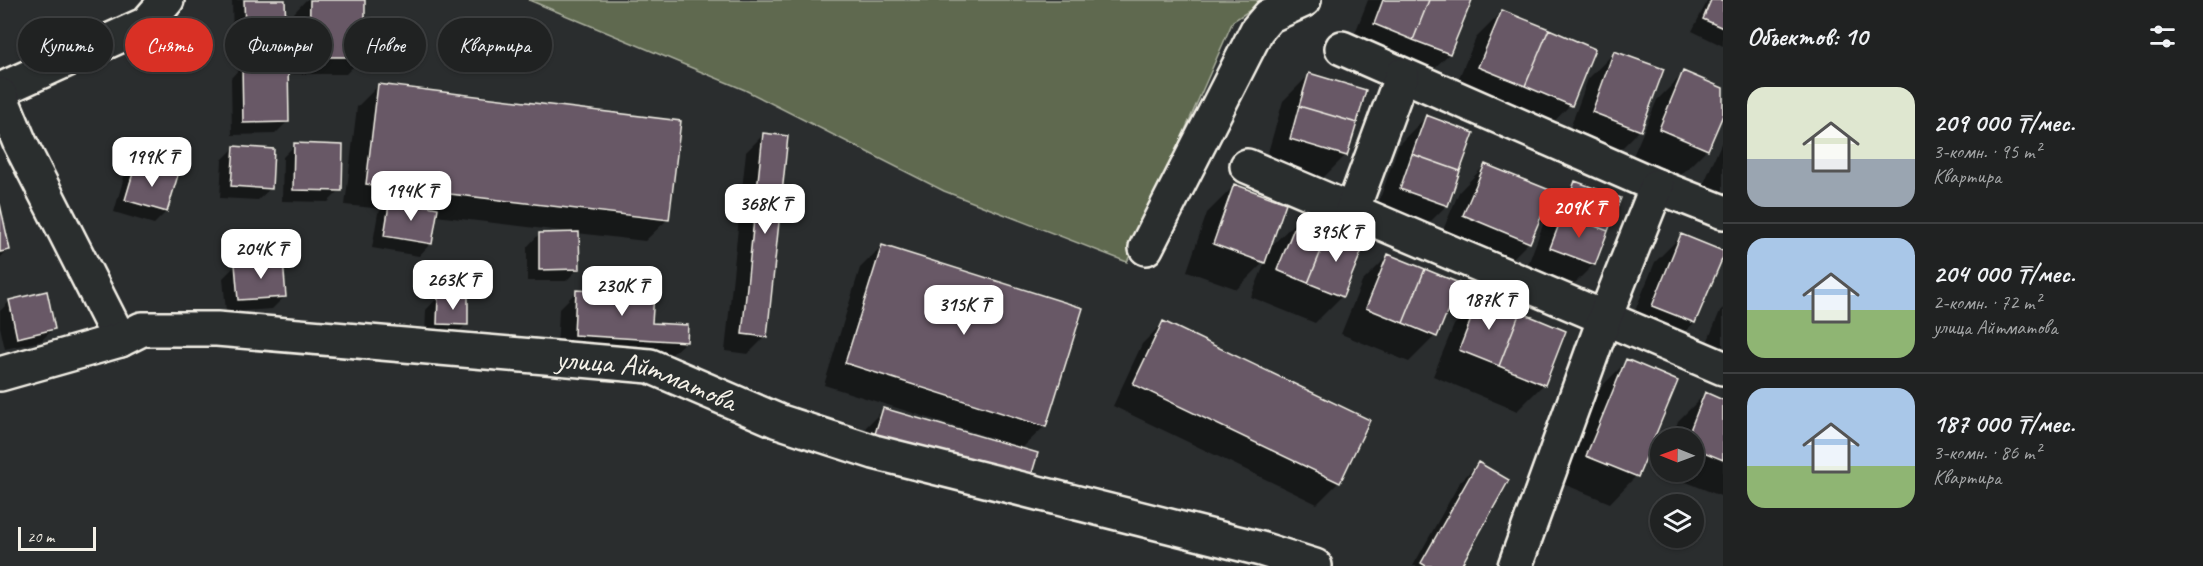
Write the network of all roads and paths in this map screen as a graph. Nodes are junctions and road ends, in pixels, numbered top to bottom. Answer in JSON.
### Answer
{"nodes":[{"id":1,"x":167,"y":0,"type":"edge"},
{"id":2,"x":1304,"y":0,"type":"edge"},
{"id":3,"x":1342,"y":48,"type":"dead end"},
{"id":4,"x":1402,"y":75,"type":"junction"},
{"id":5,"x":0,"y":93,"type":"edge"},
{"id":6,"x":1247,"y":166,"type":"dead end"},
{"id":7,"x":1657,"y":186,"type":"junction"},
{"id":8,"x":1352,"y":211,"type":"junction"},
{"id":9,"x":1723,"y":212,"type":"edge"},
{"id":10,"x":1146,"y":248,"type":"dead end"},
{"id":11,"x":1605,"y":317,"type":"junction"},
{"id":12,"x":120,"y":340,"type":"junction"},
{"id":13,"x":1723,"y":368,"type":"edge"},
{"id":14,"x":0,"y":374,"type":"edge"},
{"id":15,"x":1315,"y":566,"type":"edge"},
{"id":16,"x":1515,"y":566,"type":"edge"}],
"edges":[{"from":1,"to":5,"type":"street"},
{"from":2,"to":10,"type":"street"},
{"from":3,"to":4,"type":"street"},
{"from":4,"to":7,"type":"street"},
{"from":4,"to":8,"type":"street"},
{"from":5,"to":12,"type":"street"},
{"from":6,"to":8,"type":"street"},
{"from":7,"to":9,"type":"street"},
{"from":7,"to":11,"type":"street"},
{"from":8,"to":11,"type":"street"},
{"from":11,"to":13,"type":"street"},
{"from":11,"to":16,"type":"street"},
{"from":12,"to":14,"type":"street","name":"улица Айтматова"},
{"from":12,"to":15,"type":"street","name":"улица Айтматова"}]}
